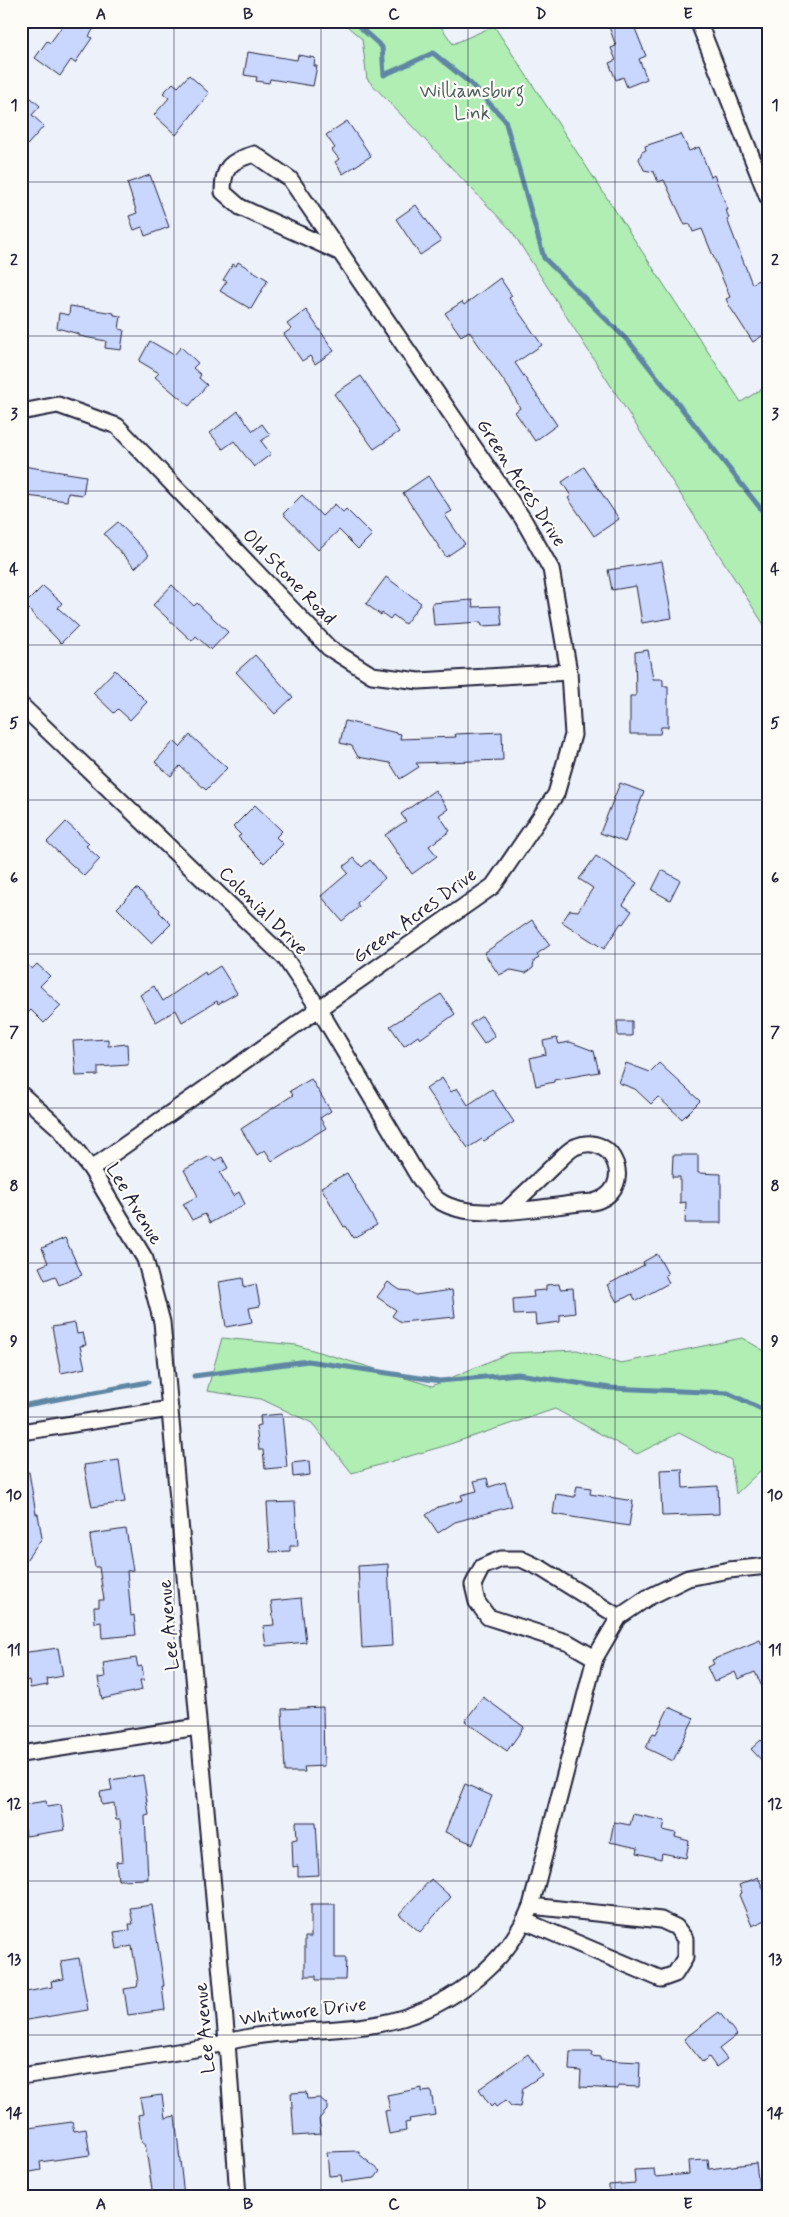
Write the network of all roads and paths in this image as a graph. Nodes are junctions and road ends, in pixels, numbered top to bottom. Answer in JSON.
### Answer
{"nodes":[{"id":1,"x":698,"y":21,"type":"edge"},
{"id":2,"x":768,"y":198,"type":"edge"},
{"id":3,"x":341,"y":253,"type":"junction"},
{"id":4,"x":21,"y":412,"type":"edge"},
{"id":5,"x":570,"y":672,"type":"junction"},
{"id":6,"x":21,"y":705,"type":"edge"},
{"id":7,"x":319,"y":1009,"type":"junction"},
{"id":8,"x":21,"y":1094,"type":"edge"},
{"id":9,"x":91,"y":1169,"type":"junction"},
{"id":10,"x":506,"y":1210,"type":"junction"},
{"id":11,"x":170,"y":1409,"type":"junction"},
{"id":12,"x":21,"y":1432,"type":"edge"},
{"id":13,"x":768,"y":1566,"type":"edge"},
{"id":14,"x":619,"y":1617,"type":"junction"},
{"id":15,"x":595,"y":1658,"type":"junction"},
{"id":16,"x":198,"y":1727,"type":"junction"},
{"id":17,"x":21,"y":1754,"type":"edge"},
{"id":18,"x":531,"y":1906,"type":"junction"},
{"id":19,"x":525,"y":1922,"type":"junction"},
{"id":20,"x":227,"y":2042,"type":"junction"},
{"id":21,"x":21,"y":2076,"type":"edge"},
{"id":22,"x":238,"y":2196,"type":"edge"}],
"edges":[{"from":1,"to":2,"type":"street"},
{"from":3,"to":3,"type":"street","name":"Green Acres Drive"},
{"from":3,"to":5,"type":"street","name":"Green Acres Drive"},
{"from":4,"to":5,"type":"street","name":"Old Stone Road"},
{"from":5,"to":7,"type":"street","name":"Green Acres Drive"},
{"from":6,"to":7,"type":"street","name":"Colonial Drive"},
{"from":7,"to":9,"type":"street","name":"Green Acres Drive"},
{"from":7,"to":10,"type":"street","name":"Colonial Drive"},
{"from":8,"to":9,"type":"street","name":"Lee Avenue"},
{"from":9,"to":11,"type":"street","name":"Lee Avenue"},
{"from":10,"to":10,"type":"street","name":"Colonial Drive"},
{"from":11,"to":12,"type":"street"},
{"from":11,"to":16,"type":"street","name":"Lee Avenue"},
{"from":13,"to":14,"type":"street","name":"Whitmore Drive"},
{"from":14,"to":15,"type":"street","name":"Whitmore Drive"},
{"from":14,"to":15,"type":"street"},
{"from":15,"to":18,"type":"street","name":"Whitmore Drive"},
{"from":16,"to":17,"type":"street"},
{"from":16,"to":20,"type":"street","name":"Lee Avenue"},
{"from":18,"to":19,"type":"street","name":"Whitmore Drive"},
{"from":18,"to":19,"type":"street"},
{"from":19,"to":20,"type":"street","name":"Whitmore Drive"},
{"from":20,"to":21,"type":"street","name":"Whitmore Drive"},
{"from":20,"to":22,"type":"street","name":"Lee Avenue"}]}
